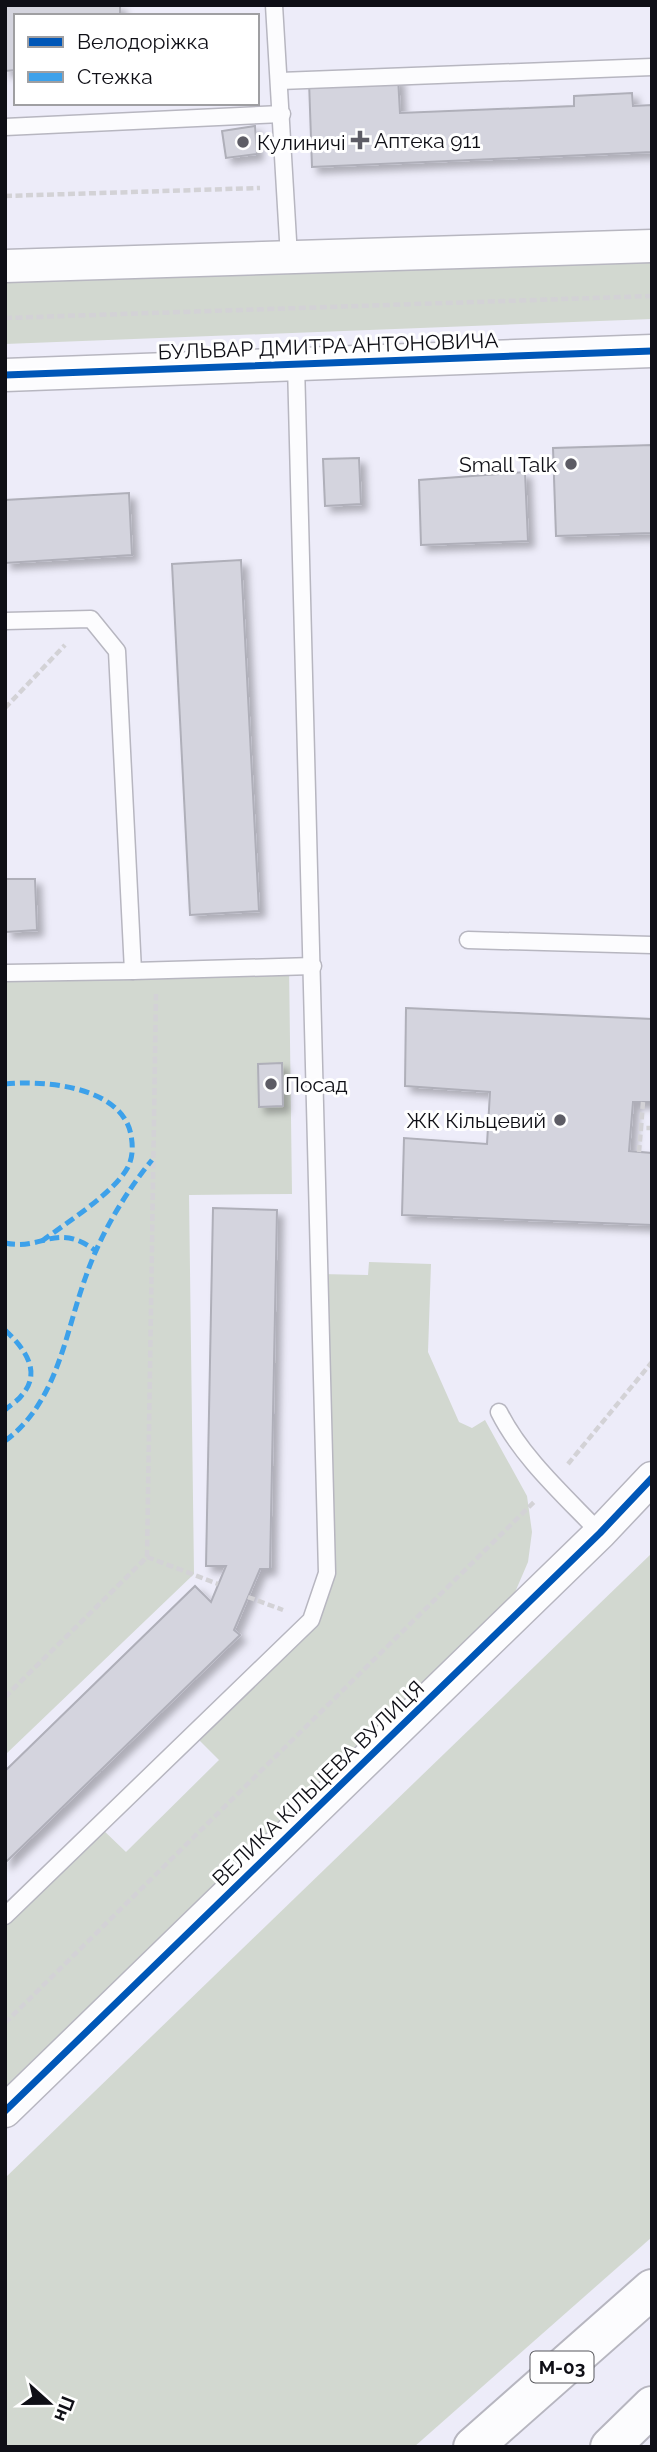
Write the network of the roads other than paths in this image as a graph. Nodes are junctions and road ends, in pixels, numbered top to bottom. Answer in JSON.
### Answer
{"nodes":[{"id":1,"x":274,"y":5,"type":"edge"},
{"id":2,"x":652,"y":66,"type":"edge"},
{"id":3,"x":280,"y":81,"type":"junction"},
{"id":4,"x":282,"y":114,"type":"junction"},
{"id":5,"x":5,"y":127,"type":"edge"},
{"id":6,"x":652,"y":246,"type":"edge"},
{"id":7,"x":289,"y":257,"type":"junction"},
{"id":8,"x":5,"y":266,"type":"edge"},
{"id":9,"x":652,"y":351,"type":"edge"},
{"id":10,"x":296,"y":364,"type":"junction"},
{"id":11,"x":5,"y":375,"type":"edge"},
{"id":12,"x":5,"y":621,"type":"edge"},
{"id":13,"x":468,"y":940,"type":"dead end"},
{"id":14,"x":652,"y":946,"type":"edge"},
{"id":15,"x":313,"y":966,"type":"junction"},
{"id":16,"x":134,"y":971,"type":"junction"},
{"id":17,"x":5,"y":973,"type":"edge"},
{"id":18,"x":499,"y":1412,"type":"dead end"},
{"id":19,"x":652,"y":1478,"type":"edge"},
{"id":20,"x":600,"y":1533,"type":"junction"},
{"id":21,"x":5,"y":1916,"type":"edge"},
{"id":22,"x":5,"y":2111,"type":"edge"},
{"id":23,"x":652,"y":2289,"type":"edge"},
{"id":24,"x":652,"y":2406,"type":"edge"},
{"id":25,"x":472,"y":2447,"type":"edge"},
{"id":26,"x":610,"y":2447,"type":"edge"}],
"edges":[{"from":1,"to":3,"type":"lane"},
{"from":2,"to":3,"type":"lane"},
{"from":3,"to":4,"type":"lane"},
{"from":4,"to":5,"type":"lane"},
{"from":4,"to":7,"type":"lane"},
{"from":6,"to":7,"type":"street"},
{"from":7,"to":8,"type":"street"},
{"from":9,"to":10,"type":"street","name":"БУЛЬВАР ДМИТРА АНТОНОВИЧА"},
{"from":10,"to":11,"type":"street","name":"БУЛЬВАР ДМИТРА АНТОНОВИЧА"},
{"from":10,"to":15,"type":"lane"},
{"from":12,"to":16,"type":"lane"},
{"from":13,"to":14,"type":"lane"},
{"from":15,"to":16,"type":"lane"},
{"from":15,"to":21,"type":"lane"},
{"from":16,"to":17,"type":"lane"},
{"from":18,"to":20,"type":"lane"},
{"from":19,"to":20,"type":"street","name":"ВЕЛИКА КІЛЬЦЕВА ВУЛИЦЯ"},
{"from":20,"to":22,"type":"street","name":"ВЕЛИКА КІЛЬЦЕВА ВУЛИЦЯ"},
{"from":23,"to":25,"type":"highway","number":"М-03"},
{"from":24,"to":26,"type":"highway"}]}
